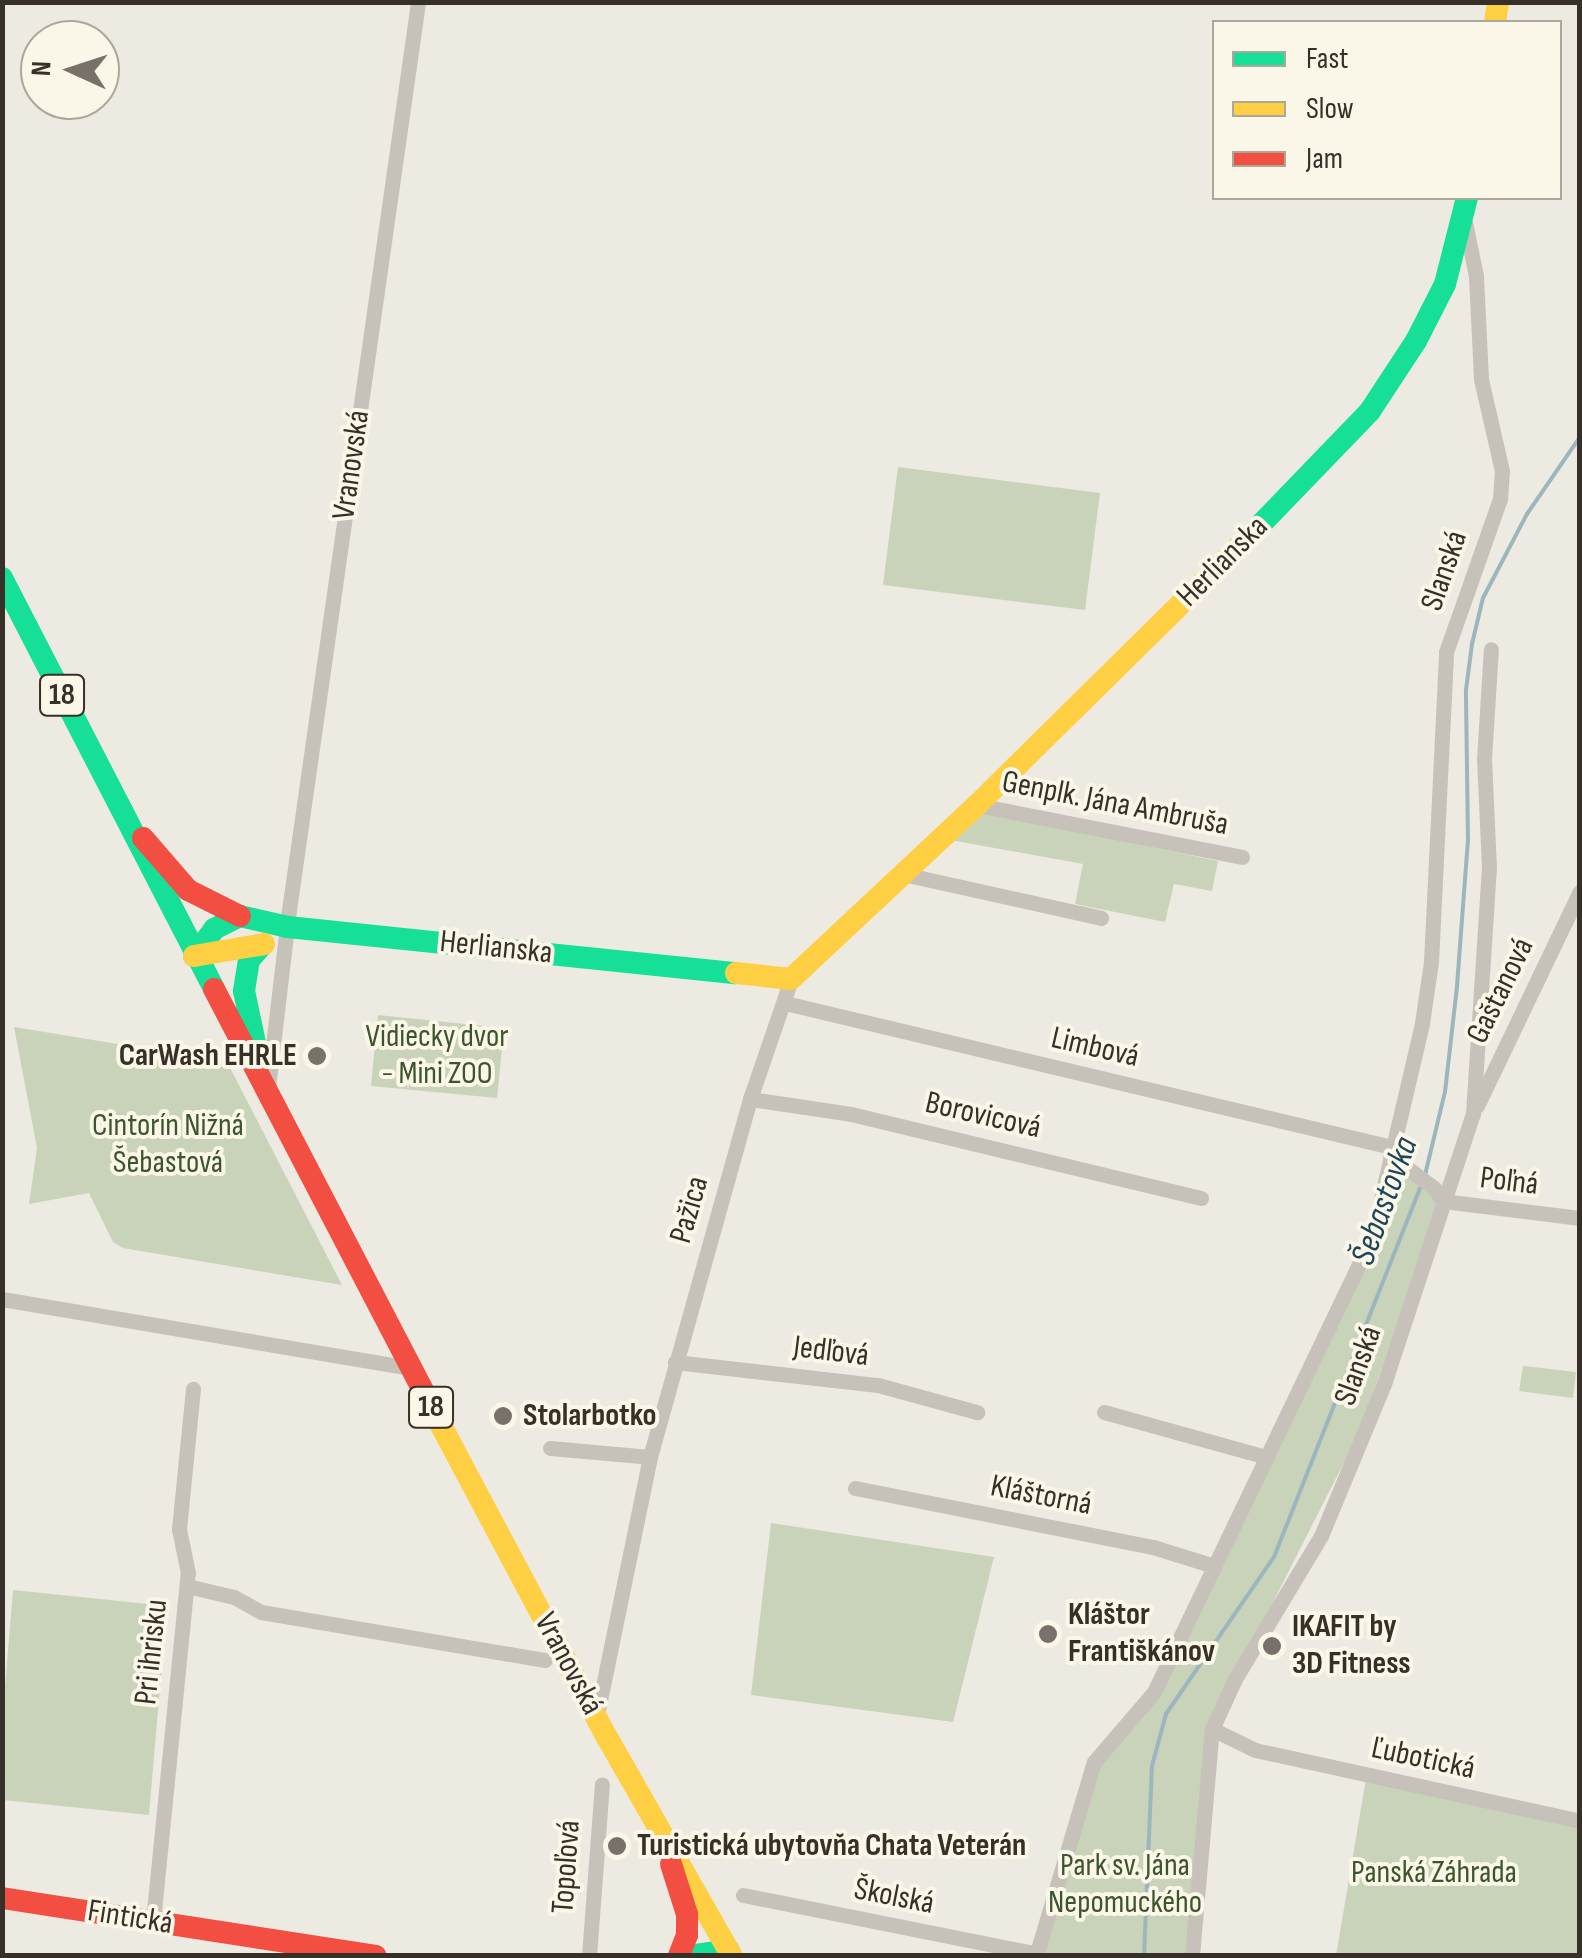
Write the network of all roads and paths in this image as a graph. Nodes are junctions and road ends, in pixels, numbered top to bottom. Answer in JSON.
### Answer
{"nodes":[{"id":1,"x":418,"y":2,"type":"edge"},
{"id":2,"x":1466,"y":207,"type":"edge"},
{"id":3,"x":1446,"y":280,"type":"junction"},
{"id":4,"x":1476,"y":284,"type":"junction"},
{"id":5,"x":2,"y":578,"type":"edge"},
{"id":6,"x":1491,"y":649,"type":"dead end"},
{"id":7,"x":976,"y":805,"type":"junction"},
{"id":8,"x":122,"y":812,"type":"junction"},
{"id":9,"x":1242,"y":857,"type":"dead end"},
{"id":10,"x":903,"y":874,"type":"junction"},
{"id":11,"x":1580,"y":891,"type":"edge"},
{"id":12,"x":240,"y":916,"type":"junction"},
{"id":13,"x":1101,"y":918,"type":"dead end"},
{"id":14,"x":288,"y":927,"type":"junction"},
{"id":15,"x":262,"y":946,"type":"junction"},
{"id":16,"x":194,"y":956,"type":"junction"},
{"id":17,"x":791,"y":980,"type":"junction"},
{"id":18,"x":784,"y":1003,"type":"junction"},
{"id":19,"x":1476,"y":1038,"type":"junction"},
{"id":20,"x":1507,"y":1042,"type":"junction"},
{"id":21,"x":268,"y":1094,"type":"junction"},
{"id":22,"x":750,"y":1100,"type":"junction"},
{"id":23,"x":1473,"y":1114,"type":"junction"},
{"id":24,"x":1395,"y":1156,"type":"junction"},
{"id":25,"x":1438,"y":1195,"type":"junction"},
{"id":26,"x":1201,"y":1198,"type":"dead end"},
{"id":27,"x":1580,"y":1218,"type":"edge"},
{"id":28,"x":2,"y":1298,"type":"edge"},
{"id":29,"x":676,"y":1358,"type":"junction"},
{"id":30,"x":411,"y":1368,"type":"junction"},
{"id":31,"x":882,"y":1376,"type":"dead end"},
{"id":32,"x":193,"y":1388,"type":"dead end"},
{"id":33,"x":977,"y":1412,"type":"dead end"},
{"id":34,"x":1104,"y":1412,"type":"dead end"},
{"id":35,"x":550,"y":1448,"type":"dead end"},
{"id":36,"x":650,"y":1457,"type":"junction"},
{"id":37,"x":1266,"y":1457,"type":"junction"},
{"id":38,"x":890,"y":1476,"type":"dead end"},
{"id":39,"x":854,"y":1488,"type":"dead end"},
{"id":40,"x":887,"y":1494,"type":"junction"},
{"id":41,"x":1214,"y":1566,"type":"junction"},
{"id":42,"x":187,"y":1586,"type":"junction"},
{"id":43,"x":546,"y":1660,"type":"dead end"},
{"id":44,"x":597,"y":1718,"type":"junction"},
{"id":45,"x":1212,"y":1729,"type":"junction"},
{"id":46,"x":602,"y":1784,"type":"dead end"},
{"id":47,"x":1580,"y":1821,"type":"edge"},
{"id":48,"x":655,"y":1823,"type":"junction"},
{"id":49,"x":743,"y":1895,"type":"dead end"},
{"id":50,"x":2,"y":1898,"type":"edge"},
{"id":51,"x":153,"y":1921,"type":"junction"},
{"id":52,"x":317,"y":1951,"type":"edge"},
{"id":53,"x":728,"y":1954,"type":"edge"},
{"id":54,"x":1035,"y":1954,"type":"edge"},
{"id":55,"x":376,"y":1956,"type":"edge"},
{"id":56,"x":588,"y":1956,"type":"edge"},
{"id":57,"x":678,"y":1956,"type":"edge"},
{"id":58,"x":689,"y":1956,"type":"edge"},
{"id":59,"x":1192,"y":1956,"type":"edge"}],
"edges":[{"from":1,"to":14,"type":"street","name":"Vranovská"},
{"from":2,"to":3,"type":"street","name":"Herlianska"},
{"from":2,"to":4,"type":"street","name":"Slanská"},
{"from":3,"to":4,"type":"street"},
{"from":3,"to":7,"type":"street","name":"Herlianska"},
{"from":4,"to":24,"type":"street","name":"Slanská"},
{"from":5,"to":8,"type":"street","name":"Vranovská","number":"18"},
{"from":6,"to":19,"type":"street","name":"Slanská"},
{"from":7,"to":9,"type":"street","name":"Genplk. Jána Ambruša"},
{"from":7,"to":10,"type":"street","name":"Herlianska"},
{"from":8,"to":12,"type":"street","name":"Herlianska"},
{"from":8,"to":16,"type":"street","name":"Vranovská","number":"18"},
{"from":10,"to":13,"type":"street"},
{"from":10,"to":17,"type":"street","name":"Herlianska"},
{"from":11,"to":20,"type":"street","name":"Gaštanová"},
{"from":12,"to":14,"type":"street","name":"Herlianska"},
{"from":12,"to":16,"type":"street"},
{"from":14,"to":15,"type":"street"},
{"from":14,"to":17,"type":"street","name":"Herlianska"},
{"from":14,"to":21,"type":"street","name":"Vranovská"},
{"from":15,"to":16,"type":"street"},
{"from":15,"to":21,"type":"street"},
{"from":16,"to":21,"type":"street","name":"Vranovská","number":"18"},
{"from":17,"to":18,"type":"street","name":"Pažica"},
{"from":18,"to":22,"type":"street","name":"Pažica"},
{"from":18,"to":24,"type":"street","name":"Limbová"},
{"from":19,"to":20,"type":"street"},
{"from":19,"to":23,"type":"street","name":"Slanská"},
{"from":20,"to":23,"type":"street","name":"Gaštanová"},
{"from":21,"to":30,"type":"street","name":"Vranovská","number":"18"},
{"from":22,"to":26,"type":"street","name":"Borovicová"},
{"from":22,"to":29,"type":"street","name":"Pažica"},
{"from":23,"to":25,"type":"street","name":"Slanská"},
{"from":24,"to":25,"type":"street","name":"Poľná"},
{"from":24,"to":37,"type":"street","name":"Slanská"},
{"from":25,"to":27,"type":"street","name":"Poľná"},
{"from":25,"to":45,"type":"street","name":"Slanská"},
{"from":28,"to":30,"type":"street"},
{"from":29,"to":31,"type":"street","name":"Jedľová"},
{"from":29,"to":33,"type":"street","name":"Jedľová"},
{"from":29,"to":36,"type":"street","name":"Pažica"},
{"from":30,"to":44,"type":"street","name":"Vranovská","number":"18"},
{"from":32,"to":42,"type":"street","name":"Pri ihrisku"},
{"from":34,"to":37,"type":"street"},
{"from":35,"to":36,"type":"street"},
{"from":36,"to":44,"type":"street","name":"Pažica"},
{"from":37,"to":41,"type":"street","name":"Slanská"},
{"from":38,"to":40,"type":"street"},
{"from":39,"to":40,"type":"street","name":"Kláštorná"},
{"from":40,"to":41,"type":"street","name":"Kláštorná"},
{"from":41,"to":54,"type":"street","name":"Slanská"},
{"from":42,"to":43,"type":"street","name":"Vranovská"},
{"from":42,"to":51,"type":"street","name":"Pri ihrisku"},
{"from":44,"to":48,"type":"street","name":"Vranovská","number":"18"},
{"from":45,"to":47,"type":"street","name":"Ľubotická"},
{"from":45,"to":59,"type":"street","name":"Slanská"},
{"from":46,"to":56,"type":"street","name":"Topoľová"},
{"from":48,"to":53,"type":"street","name":"Vranovská","number":"18"},
{"from":48,"to":57,"type":"street"},
{"from":49,"to":54,"type":"street","name":"Školská"},
{"from":50,"to":51,"type":"street","name":"Fintická"},
{"from":51,"to":52,"type":"street","name":"Fintická"},
{"from":52,"to":55,"type":"street","name":"Fintická"},
{"from":53,"to":58,"type":"street"}]}
